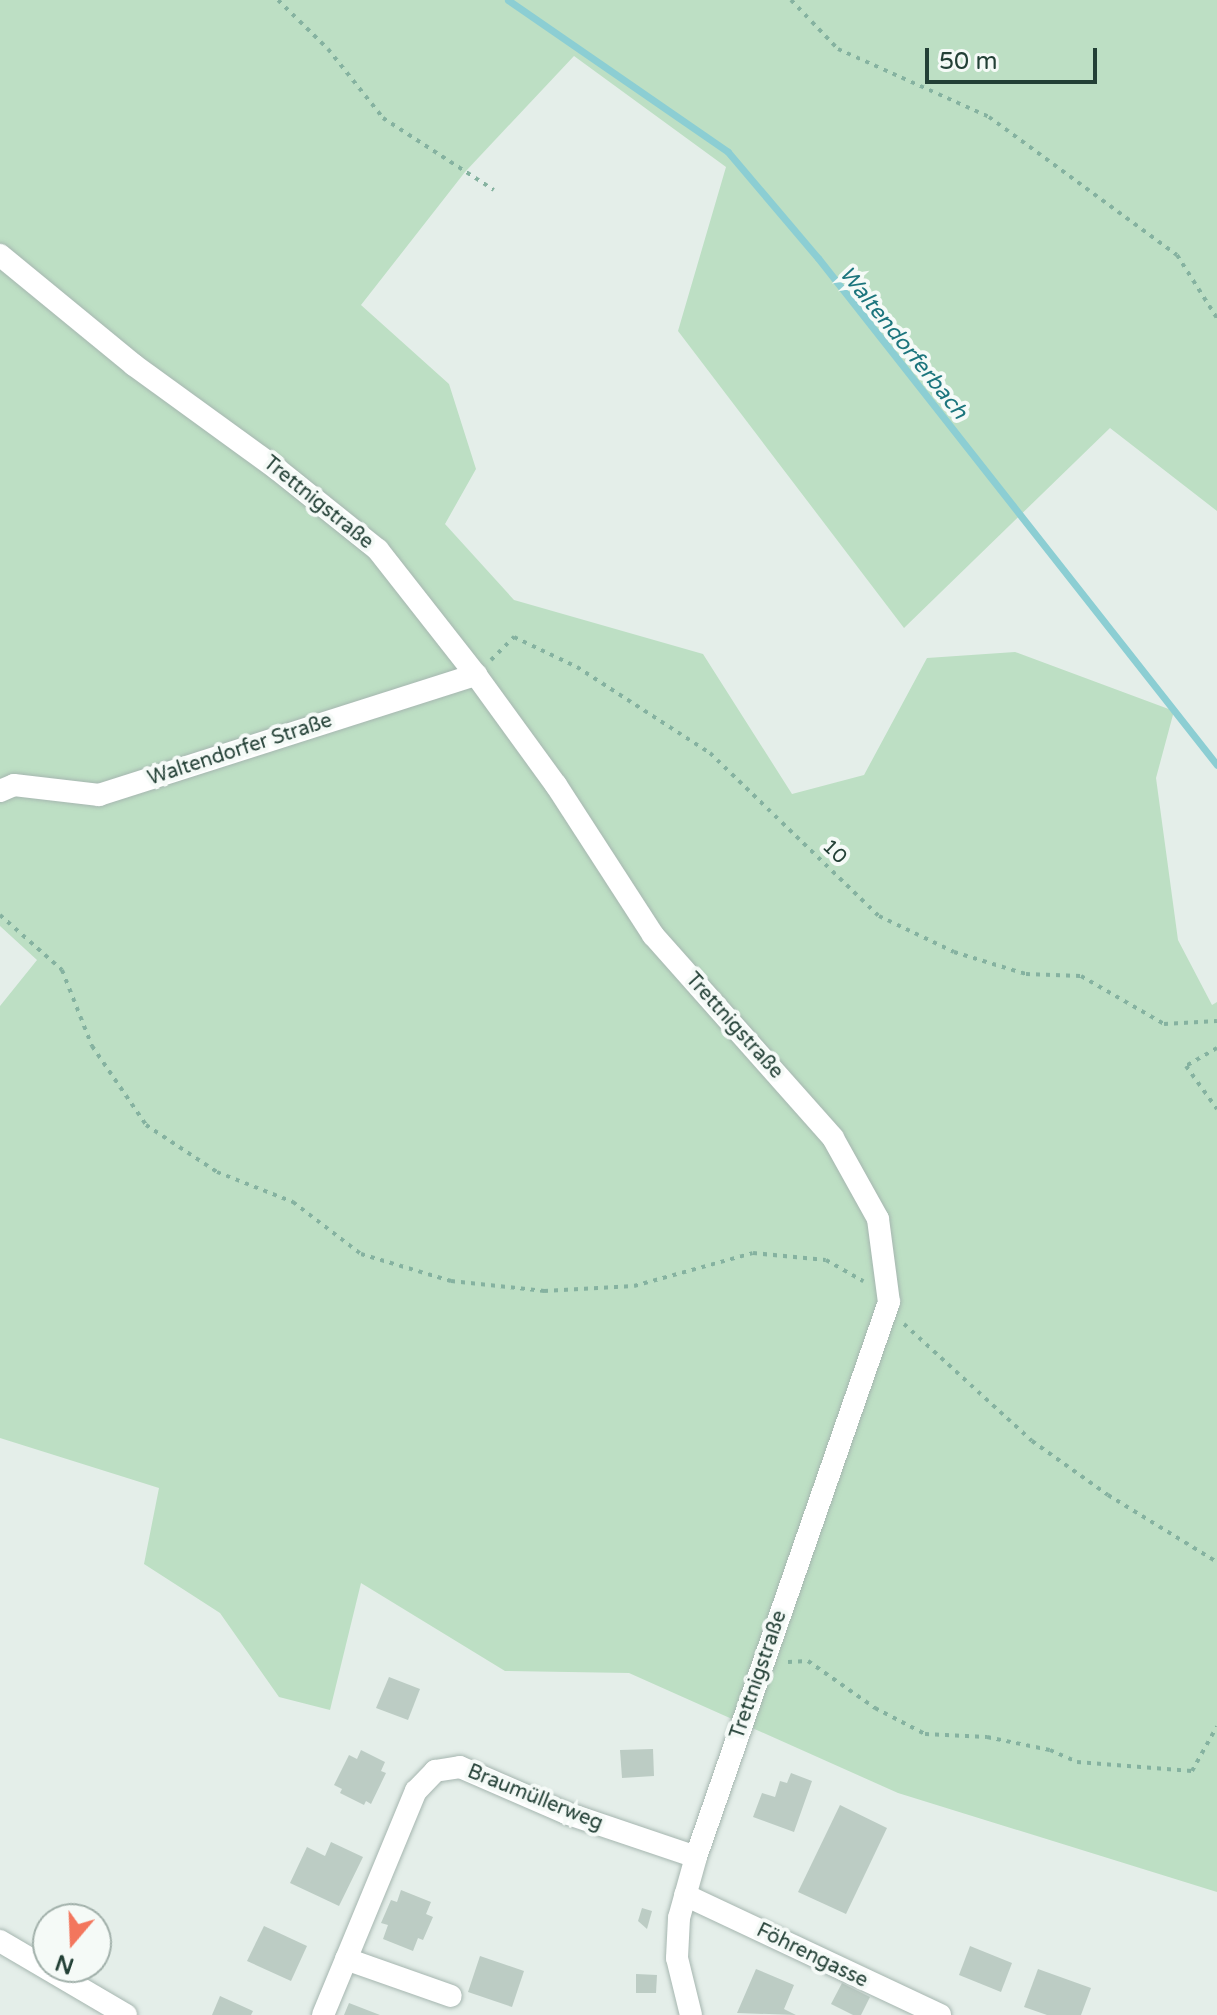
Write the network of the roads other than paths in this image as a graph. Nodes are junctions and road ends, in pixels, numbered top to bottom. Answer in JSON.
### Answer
{"nodes":[{"id":1,"x":0,"y":255,"type":"edge"},
{"id":2,"x":476,"y":675,"type":"junction"},
{"id":3,"x":0,"y":791,"type":"edge"},
{"id":4,"x":696,"y":1857,"type":"junction"},
{"id":5,"x":685,"y":1895,"type":"junction"},
{"id":6,"x":0,"y":1941,"type":"edge"},
{"id":7,"x":346,"y":1959,"type":"junction"},
{"id":8,"x":451,"y":1996,"type":"dead end"},
{"id":9,"x":126,"y":2015,"type":"edge"},
{"id":10,"x":323,"y":2015,"type":"edge"},
{"id":11,"x":691,"y":2015,"type":"edge"},
{"id":12,"x":940,"y":2015,"type":"edge"}],
"edges":[{"from":1,"to":2,"type":"street","name":"Trettnigstraße"},
{"from":2,"to":3,"type":"street","name":"Waltendorfer Straße"},
{"from":2,"to":4,"type":"street","name":"Trettnigstraße"},
{"from":4,"to":5,"type":"street","name":"Trettnigstraße"},
{"from":4,"to":7,"type":"street","name":"Braumüllerweg"},
{"from":5,"to":11,"type":"street","name":"Trettnigstraße"},
{"from":5,"to":12,"type":"street","name":"Föhrengasse"},
{"from":6,"to":9,"type":"street"},
{"from":7,"to":8,"type":"street"},
{"from":7,"to":10,"type":"street","name":"Braumüllerweg"}]}
